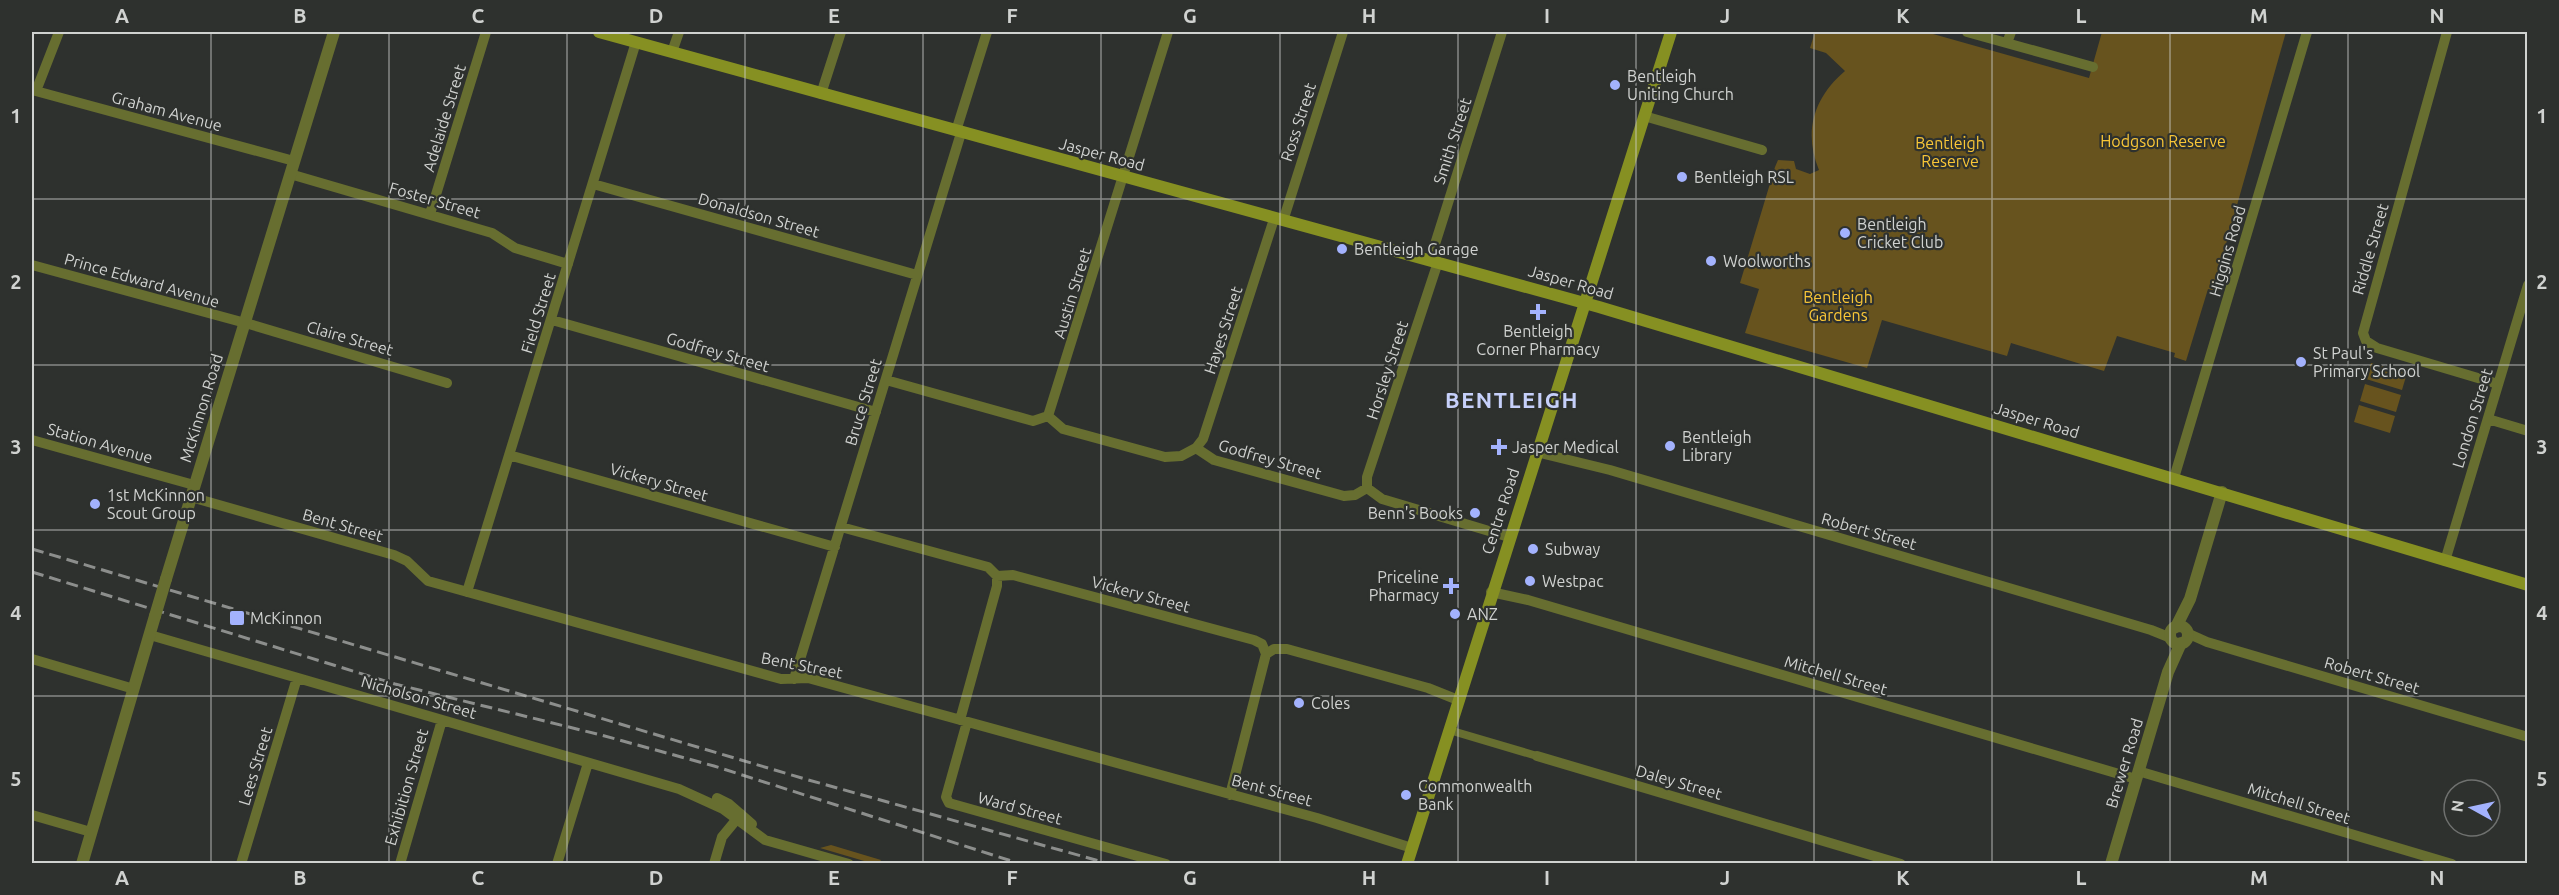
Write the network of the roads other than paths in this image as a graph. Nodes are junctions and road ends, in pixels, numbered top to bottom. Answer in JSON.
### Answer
{"nodes":[{"id":1,"x":59,"y":32,"type":"edge"},
{"id":2,"x":333,"y":32,"type":"edge"},
{"id":3,"x":486,"y":32,"type":"edge"},
{"id":4,"x":599,"y":32,"type":"edge"},
{"id":5,"x":679,"y":32,"type":"edge"},
{"id":6,"x":842,"y":32,"type":"edge"},
{"id":7,"x":987,"y":32,"type":"edge"},
{"id":8,"x":1167,"y":32,"type":"edge"},
{"id":9,"x":1343,"y":32,"type":"edge"},
{"id":10,"x":1502,"y":32,"type":"edge"},
{"id":11,"x":1671,"y":32,"type":"edge"},
{"id":12,"x":1967,"y":32,"type":"edge"},
{"id":13,"x":2011,"y":32,"type":"edge"},
{"id":14,"x":2307,"y":32,"type":"edge"},
{"id":15,"x":2446,"y":32,"type":"edge"},
{"id":16,"x":636,"y":42,"type":"junction"},
{"id":17,"x":2007,"y":44,"type":"junction"},
{"id":18,"x":672,"y":52,"type":"junction"},
{"id":19,"x":2093,"y":68,"type":"dead end"},
{"id":20,"x":34,"y":90,"type":"edge"},
{"id":21,"x":821,"y":93,"type":"junction"},
{"id":22,"x":1644,"y":116,"type":"junction"},
{"id":23,"x":958,"y":132,"type":"junction"},
{"id":24,"x":1762,"y":150,"type":"dead end"},
{"id":25,"x":294,"y":161,"type":"junction"},
{"id":26,"x":290,"y":174,"type":"junction"},
{"id":27,"x":1122,"y":177,"type":"junction"},
{"id":28,"x":593,"y":184,"type":"junction"},
{"id":29,"x":430,"y":214,"type":"junction"},
{"id":30,"x":1278,"y":220,"type":"junction"},
{"id":31,"x":1434,"y":261,"type":"junction"},
{"id":32,"x":568,"y":264,"type":"junction"},
{"id":33,"x":32,"y":265,"type":"edge"},
{"id":34,"x":917,"y":275,"type":"junction"},
{"id":35,"x":2528,"y":285,"type":"edge"},
{"id":36,"x":1584,"y":303,"type":"junction"},
{"id":37,"x":552,"y":320,"type":"junction"},
{"id":38,"x":244,"y":323,"type":"junction"},
{"id":39,"x":886,"y":381,"type":"junction"},
{"id":40,"x":447,"y":382,"type":"dead end"},
{"id":41,"x":2498,"y":384,"type":"junction"},
{"id":42,"x":876,"y":412,"type":"junction"},
{"id":43,"x":1048,"y":416,"type":"junction"},
{"id":44,"x":2488,"y":419,"type":"junction"},
{"id":45,"x":2528,"y":431,"type":"edge"},
{"id":46,"x":32,"y":440,"type":"edge"},
{"id":47,"x":1196,"y":448,"type":"junction"},
{"id":48,"x":1537,"y":449,"type":"junction"},
{"id":49,"x":510,"y":455,"type":"junction"},
{"id":50,"x":2174,"y":478,"type":"junction"},
{"id":51,"x":1367,"y":488,"type":"junction"},
{"id":52,"x":193,"y":491,"type":"junction"},
{"id":53,"x":2222,"y":492,"type":"junction"},
{"id":54,"x":841,"y":527,"type":"junction"},
{"id":55,"x":1509,"y":537,"type":"junction"},
{"id":56,"x":835,"y":547,"type":"junction"},
{"id":57,"x":2445,"y":561,"type":"junction"},
{"id":58,"x":997,"y":576,"type":"junction"},
{"id":59,"x":2528,"y":585,"type":"edge"},
{"id":60,"x":1492,"y":589,"type":"junction"},
{"id":61,"x":467,"y":592,"type":"junction"},
{"id":62,"x":150,"y":635,"type":"junction"},
{"id":63,"x":2179,"y":635,"type":"junction"},
{"id":64,"x":1266,"y":654,"type":"junction"},
{"id":65,"x":32,"y":659,"type":"edge"},
{"id":66,"x":297,"y":678,"type":"junction"},
{"id":67,"x":794,"y":679,"type":"junction"},
{"id":68,"x":134,"y":689,"type":"junction"},
{"id":69,"x":1459,"y":696,"type":"junction"},
{"id":70,"x":442,"y":720,"type":"junction"},
{"id":71,"x":964,"y":721,"type":"junction"},
{"id":72,"x":1449,"y":730,"type":"junction"},
{"id":73,"x":2528,"y":736,"type":"edge"},
{"id":74,"x":1537,"y":756,"type":"joint"},
{"id":75,"x":588,"y":763,"type":"junction"},
{"id":76,"x":2137,"y":775,"type":"junction"},
{"id":77,"x":1230,"y":795,"type":"junction"},
{"id":78,"x":32,"y":815,"type":"edge"},
{"id":79,"x":738,"y":817,"type":"junction"},
{"id":80,"x":91,"y":832,"type":"junction"},
{"id":81,"x":1413,"y":845,"type":"junction"},
{"id":82,"x":82,"y":864,"type":"edge"},
{"id":83,"x":242,"y":864,"type":"edge"},
{"id":84,"x":400,"y":864,"type":"edge"},
{"id":85,"x":557,"y":864,"type":"edge"},
{"id":86,"x":714,"y":864,"type":"edge"},
{"id":87,"x":849,"y":864,"type":"edge"},
{"id":88,"x":1166,"y":864,"type":"edge"},
{"id":89,"x":1407,"y":864,"type":"edge"},
{"id":90,"x":1901,"y":864,"type":"edge"},
{"id":91,"x":2111,"y":864,"type":"edge"},
{"id":92,"x":2451,"y":864,"type":"edge"}],
"edges":[{"from":1,"to":20,"type":"street"},
{"from":2,"to":25,"type":"street","name":"McKinnon Road"},
{"from":3,"to":29,"type":"street","name":"Adelaide Street"},
{"from":4,"to":16,"type":"main road","name":"Jasper Road"},
{"from":5,"to":18,"type":"street"},
{"from":6,"to":21,"type":"street"},
{"from":7,"to":23,"type":"street","name":"Bruce Street"},
{"from":8,"to":27,"type":"street","name":"Austin Street"},
{"from":9,"to":30,"type":"street","name":"Ross Street"},
{"from":10,"to":31,"type":"street","name":"Smith Street"},
{"from":11,"to":22,"type":"main road","name":"Centre Road"},
{"from":12,"to":17,"type":"street"},
{"from":13,"to":17,"type":"street"},
{"from":14,"to":50,"type":"street","name":"Higgins Road"},
{"from":15,"to":41,"type":"street","name":"Riddle Street"},
{"from":16,"to":18,"type":"main road","name":"Jasper Road"},
{"from":16,"to":28,"type":"street","name":"Field Street"},
{"from":17,"to":19,"type":"street"},
{"from":18,"to":21,"type":"main road","name":"Jasper Road"},
{"from":20,"to":25,"type":"street","name":"Graham Avenue"},
{"from":21,"to":23,"type":"main road","name":"Jasper Road"},
{"from":22,"to":24,"type":"street"},
{"from":22,"to":36,"type":"main road","name":"Centre Road"},
{"from":23,"to":27,"type":"main road","name":"Jasper Road"},
{"from":23,"to":34,"type":"street","name":"Bruce Street"},
{"from":25,"to":26,"type":"street","name":"McKinnon Road"},
{"from":26,"to":29,"type":"street","name":"Foster Street"},
{"from":26,"to":38,"type":"street","name":"McKinnon Road"},
{"from":27,"to":30,"type":"main road","name":"Jasper Road"},
{"from":27,"to":43,"type":"street","name":"Austin Street"},
{"from":28,"to":32,"type":"street","name":"Field Street"},
{"from":28,"to":34,"type":"street","name":"Donaldson Street"},
{"from":29,"to":32,"type":"street","name":"Foster Street"},
{"from":30,"to":31,"type":"main road","name":"Jasper Road"},
{"from":30,"to":47,"type":"street","name":"Hayes Street"},
{"from":31,"to":36,"type":"main road","name":"Jasper Road"},
{"from":31,"to":51,"type":"street","name":"Horsley Street"},
{"from":32,"to":37,"type":"street","name":"Field Street"},
{"from":33,"to":38,"type":"street","name":"Prince Edward Avenue"},
{"from":34,"to":39,"type":"street","name":"Bruce Street"},
{"from":35,"to":41,"type":"street","name":"London Street"},
{"from":36,"to":48,"type":"main road","name":"Centre Road"},
{"from":36,"to":50,"type":"main road","name":"Jasper Road"},
{"from":37,"to":42,"type":"street","name":"Godfrey Street"},
{"from":37,"to":49,"type":"street","name":"Field Street"},
{"from":38,"to":40,"type":"street","name":"Claire Street"},
{"from":38,"to":52,"type":"street","name":"McKinnon Road"},
{"from":39,"to":42,"type":"street","name":"Bruce Street"},
{"from":39,"to":43,"type":"street"},
{"from":41,"to":44,"type":"street","name":"London Street"},
{"from":42,"to":54,"type":"street","name":"Bruce Street"},
{"from":43,"to":47,"type":"street","name":"Godfrey Street"},
{"from":44,"to":45,"type":"street"},
{"from":44,"to":57,"type":"street","name":"London Street"},
{"from":46,"to":52,"type":"street","name":"Station Avenue"},
{"from":47,"to":51,"type":"street","name":"Godfrey Street"},
{"from":48,"to":55,"type":"main road","name":"Centre Road"},
{"from":48,"to":63,"type":"street","name":"Robert Street"},
{"from":49,"to":56,"type":"street","name":"Vickery Street"},
{"from":49,"to":61,"type":"street","name":"Field Street"},
{"from":50,"to":53,"type":"main road","name":"Jasper Road"},
{"from":51,"to":55,"type":"street"},
{"from":52,"to":61,"type":"street","name":"Bent Street"},
{"from":52,"to":62,"type":"street","name":"McKinnon Road","bridge":true},
{"from":53,"to":57,"type":"main road","name":"Jasper Road"},
{"from":53,"to":63,"type":"street","name":"Brewer Road"},
{"from":54,"to":56,"type":"street","name":"Bruce Street"},
{"from":54,"to":58,"type":"street","name":"Vickery Street"},
{"from":55,"to":60,"type":"main road","name":"Centre Road"},
{"from":56,"to":67,"type":"street","name":"Bruce Street"},
{"from":57,"to":59,"type":"main road","name":"Jasper Road"},
{"from":58,"to":64,"type":"street","name":"Vickery Street"},
{"from":58,"to":71,"type":"street","name":"Ward Street"},
{"from":60,"to":69,"type":"main road","name":"Centre Road"},
{"from":60,"to":76,"type":"street","name":"Mitchell Street"},
{"from":61,"to":67,"type":"street","name":"Bent Street"},
{"from":62,"to":66,"type":"street","name":"Nicholson Street"},
{"from":62,"to":68,"type":"street","name":"McKinnon Road"},
{"from":63,"to":73,"type":"street","name":"Robert Street"},
{"from":63,"to":76,"type":"street","name":"Brewer Road"},
{"from":64,"to":69,"type":"street"},
{"from":64,"to":77,"type":"street"},
{"from":65,"to":68,"type":"street"},
{"from":66,"to":70,"type":"street","name":"Nicholson Street"},
{"from":66,"to":83,"type":"street","name":"Lees Street"},
{"from":67,"to":71,"type":"street","name":"Bent Street"},
{"from":68,"to":80,"type":"street","name":"McKinnon Road"},
{"from":69,"to":72,"type":"main road","name":"Centre Road"},
{"from":70,"to":75,"type":"street","name":"Nicholson Street"},
{"from":70,"to":84,"type":"street","name":"Exhibition Street"},
{"from":71,"to":77,"type":"street","name":"Bent Street"},
{"from":71,"to":88,"type":"street","name":"Ward Street"},
{"from":72,"to":74,"type":"street","name":"Daley Street"},
{"from":72,"to":81,"type":"main road","name":"Centre Road"},
{"from":74,"to":90,"type":"street","name":"Daley Street"},
{"from":75,"to":79,"type":"street","name":"Nicholson Street"},
{"from":75,"to":85,"type":"street"},
{"from":76,"to":91,"type":"street","name":"Brewer Road"},
{"from":76,"to":92,"type":"street","name":"Mitchell Street"},
{"from":77,"to":81,"type":"street","name":"Bent Street"},
{"from":78,"to":80,"type":"street"},
{"from":79,"to":86,"type":"street"},
{"from":79,"to":87,"type":"street","name":"Nicholson Street"},
{"from":80,"to":82,"type":"street","name":"McKinnon Road"},
{"from":81,"to":89,"type":"main road","name":"Centre Road"}]}
